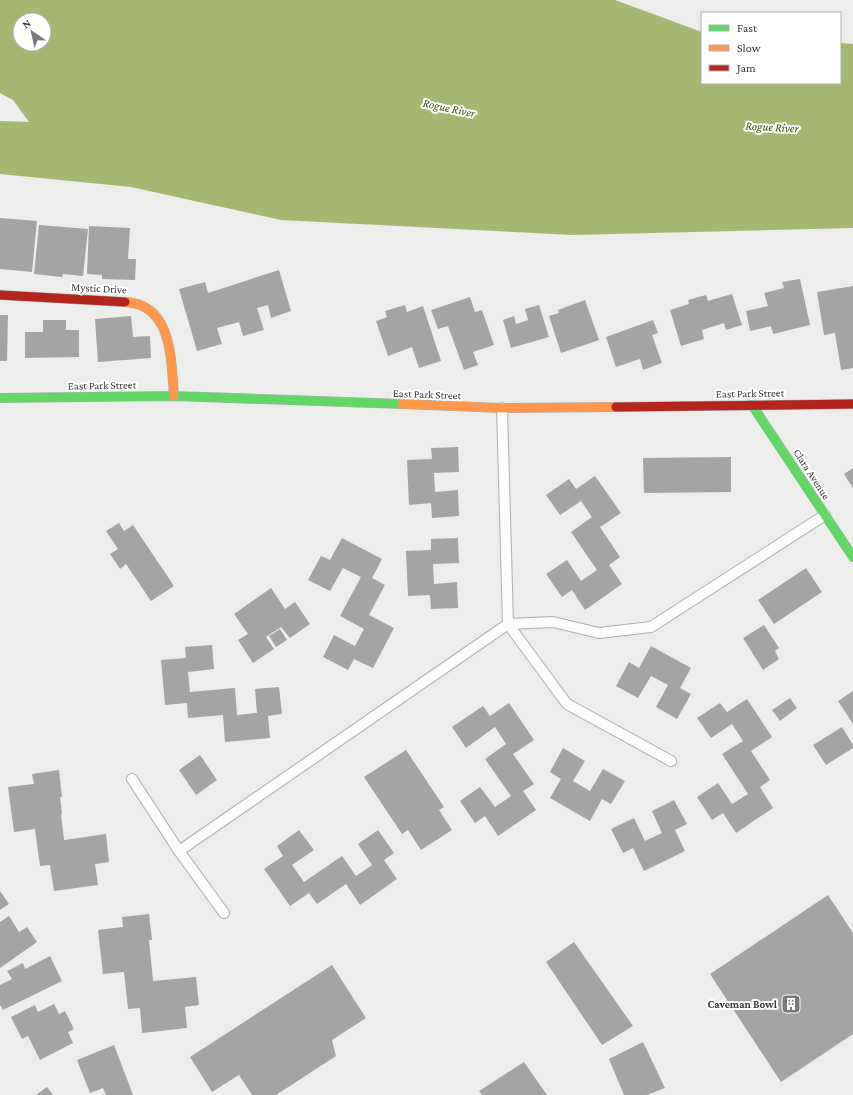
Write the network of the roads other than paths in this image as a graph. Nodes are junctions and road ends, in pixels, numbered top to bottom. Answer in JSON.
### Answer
{"nodes":[{"id":1,"x":0,"y":295,"type":"edge"},
{"id":2,"x":174,"y":396,"type":"junction"},
{"id":3,"x":0,"y":398,"type":"edge"},
{"id":4,"x":853,"y":404,"type":"edge"},
{"id":5,"x":752,"y":405,"type":"junction"},
{"id":6,"x":502,"y":408,"type":"junction"},
{"id":7,"x":825,"y":515,"type":"junction"},
{"id":8,"x":853,"y":557,"type":"edge"},
{"id":9,"x":508,"y":624,"type":"junction"},
{"id":10,"x":671,"y":760,"type":"dead end"},
{"id":11,"x":132,"y":779,"type":"dead end"},
{"id":12,"x":179,"y":851,"type":"junction"},
{"id":13,"x":224,"y":913,"type":"dead end"}],
"edges":[{"from":1,"to":2,"type":"street","name":"Mystic Drive"},
{"from":2,"to":3,"type":"street","name":"East Park Street"},
{"from":2,"to":6,"type":"street","name":"East Park Street"},
{"from":4,"to":5,"type":"street","name":"East Park Street"},
{"from":5,"to":6,"type":"street","name":"East Park Street"},
{"from":5,"to":7,"type":"street","name":"Clara Avenue"},
{"from":6,"to":9,"type":"lane"},
{"from":7,"to":8,"type":"street","name":"Clara Avenue"},
{"from":7,"to":9,"type":"lane"},
{"from":9,"to":10,"type":"lane"},
{"from":9,"to":12,"type":"lane"},
{"from":11,"to":12,"type":"lane"},
{"from":12,"to":13,"type":"lane"}]}
